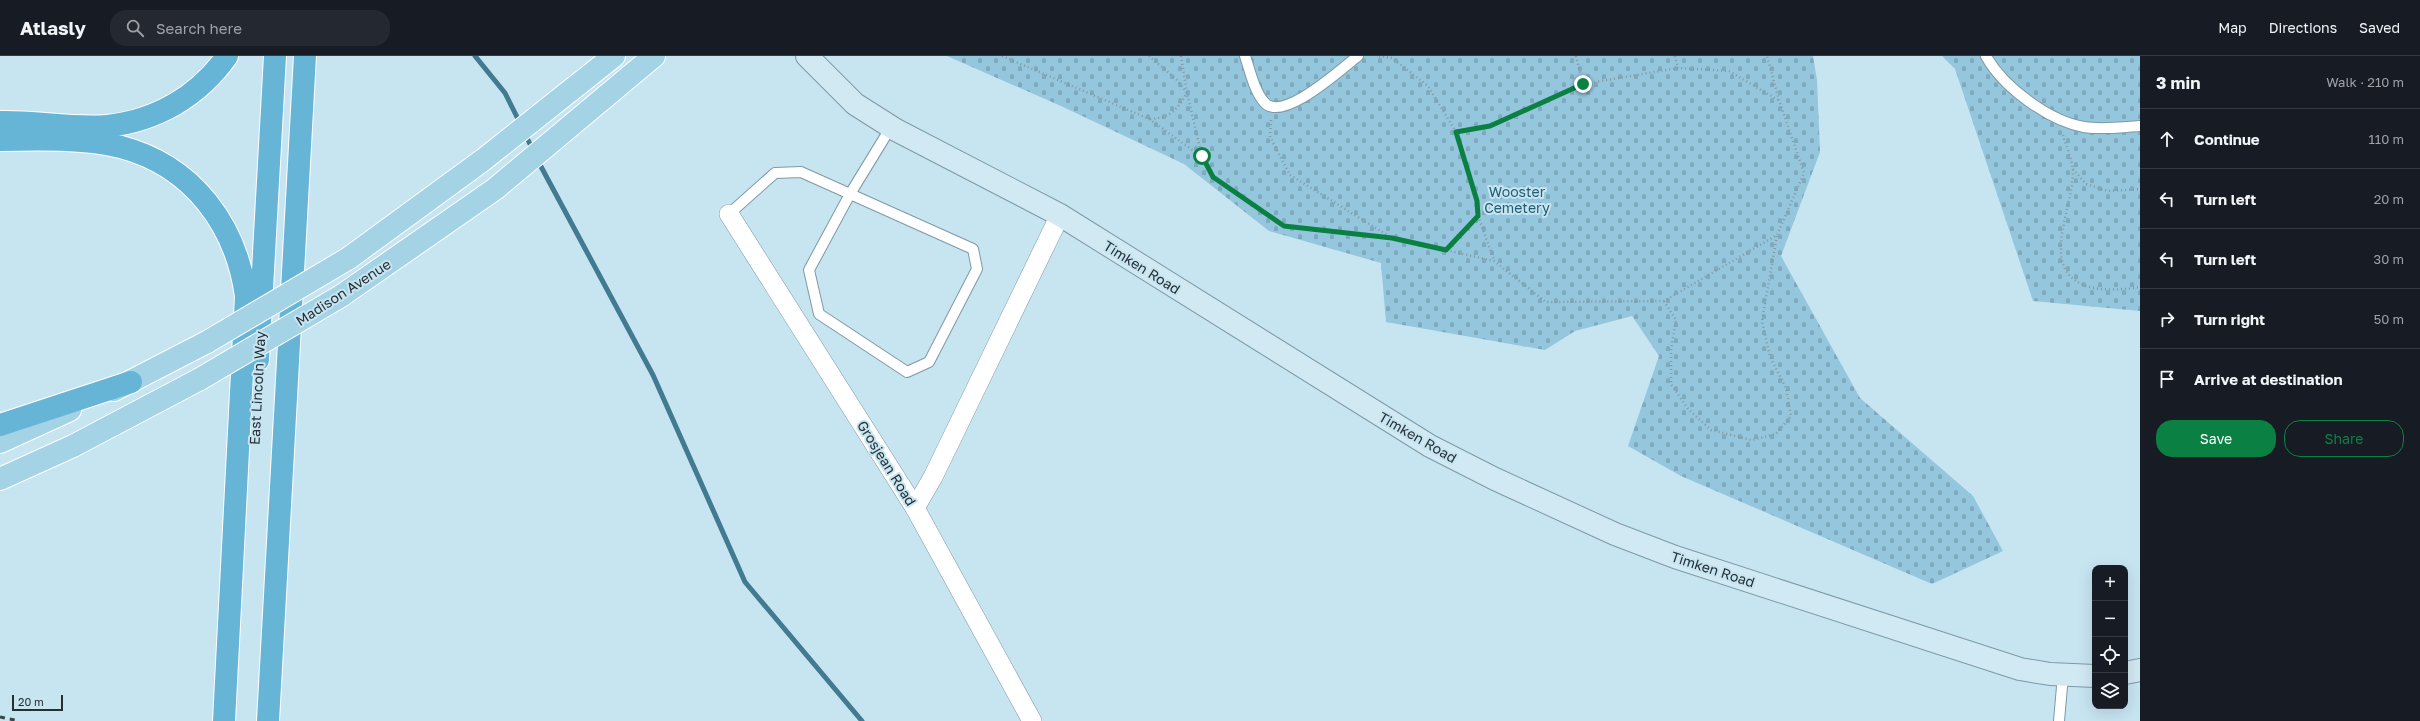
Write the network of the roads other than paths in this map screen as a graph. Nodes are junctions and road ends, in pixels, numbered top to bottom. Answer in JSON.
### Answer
{"nodes":[{"id":1,"x":227,"y":56,"type":"edge"},
{"id":2,"x":275,"y":56,"type":"edge"},
{"id":3,"x":305,"y":56,"type":"edge"},
{"id":4,"x":318,"y":56,"type":"edge"},
{"id":5,"x":614,"y":56,"type":"edge"},
{"id":6,"x":654,"y":56,"type":"edge"},
{"id":7,"x":807,"y":56,"type":"edge"},
{"id":8,"x":1245,"y":56,"type":"edge"},
{"id":9,"x":1358,"y":56,"type":"edge"},
{"id":10,"x":1986,"y":56,"type":"edge"},
{"id":11,"x":0,"y":122,"type":"edge"},
{"id":12,"x":2140,"y":126,"type":"edge"},
{"id":13,"x":891,"y":127,"type":"junction"},
{"id":14,"x":0,"y":140,"type":"edge"},
{"id":15,"x":850,"y":194,"type":"junction"},
{"id":16,"x":729,"y":214,"type":"joint"},
{"id":17,"x":1060,"y":216,"type":"junction"},
{"id":18,"x":295,"y":224,"type":"junction"},
{"id":19,"x":131,"y":382,"type":"junction"},
{"id":20,"x":0,"y":425,"type":"edge"},
{"id":21,"x":0,"y":442,"type":"edge"},
{"id":22,"x":0,"y":479,"type":"edge"},
{"id":23,"x":916,"y":508,"type":"junction"},
{"id":24,"x":2140,"y":670,"type":"edge"},
{"id":25,"x":2128,"y":672,"type":"edge"},
{"id":26,"x":2062,"y":675,"type":"junction"},
{"id":27,"x":2092,"y":676,"type":"edge"},
{"id":28,"x":224,"y":721,"type":"edge"},
{"id":29,"x":238,"y":721,"type":"edge"},
{"id":30,"x":268,"y":721,"type":"edge"},
{"id":31,"x":1032,"y":721,"type":"edge"},
{"id":32,"x":2059,"y":721,"type":"edge"}],
"edges":[{"from":1,"to":11,"type":"highway"},
{"from":2,"to":29,"type":"highway","name":"East Lincoln Way"},
{"from":3,"to":18,"type":"highway","name":"East Lincoln Way"},
{"from":4,"to":18,"type":"highway"},
{"from":5,"to":19,"type":"main road","name":"Madison Avenue","bridge":true},
{"from":6,"to":22,"type":"main road","name":"Madison Avenue","bridge":true},
{"from":7,"to":13,"type":"street","name":"Timken Road"},
{"from":8,"to":9,"type":"lane"},
{"from":10,"to":12,"type":"lane"},
{"from":13,"to":15,"type":"lane"},
{"from":13,"to":17,"type":"street","name":"Timken Road"},
{"from":14,"to":28,"type":"highway"},
{"from":15,"to":15,"type":"lane"},
{"from":15,"to":16,"type":"lane"},
{"from":16,"to":23,"type":"street","name":"Grosjean Road"},
{"from":17,"to":23,"type":"street"},
{"from":17,"to":26,"type":"street","name":"Timken Road"},
{"from":18,"to":30,"type":"highway","name":"East Lincoln Way"},
{"from":19,"to":20,"type":"highway"},
{"from":19,"to":21,"type":"main road","name":"Madison Avenue"},
{"from":23,"to":31,"type":"street","name":"Grosjean Road"},
{"from":24,"to":25,"type":"street"},
{"from":26,"to":27,"type":"street","name":"Timken Road"},
{"from":26,"to":32,"type":"lane"}]}
